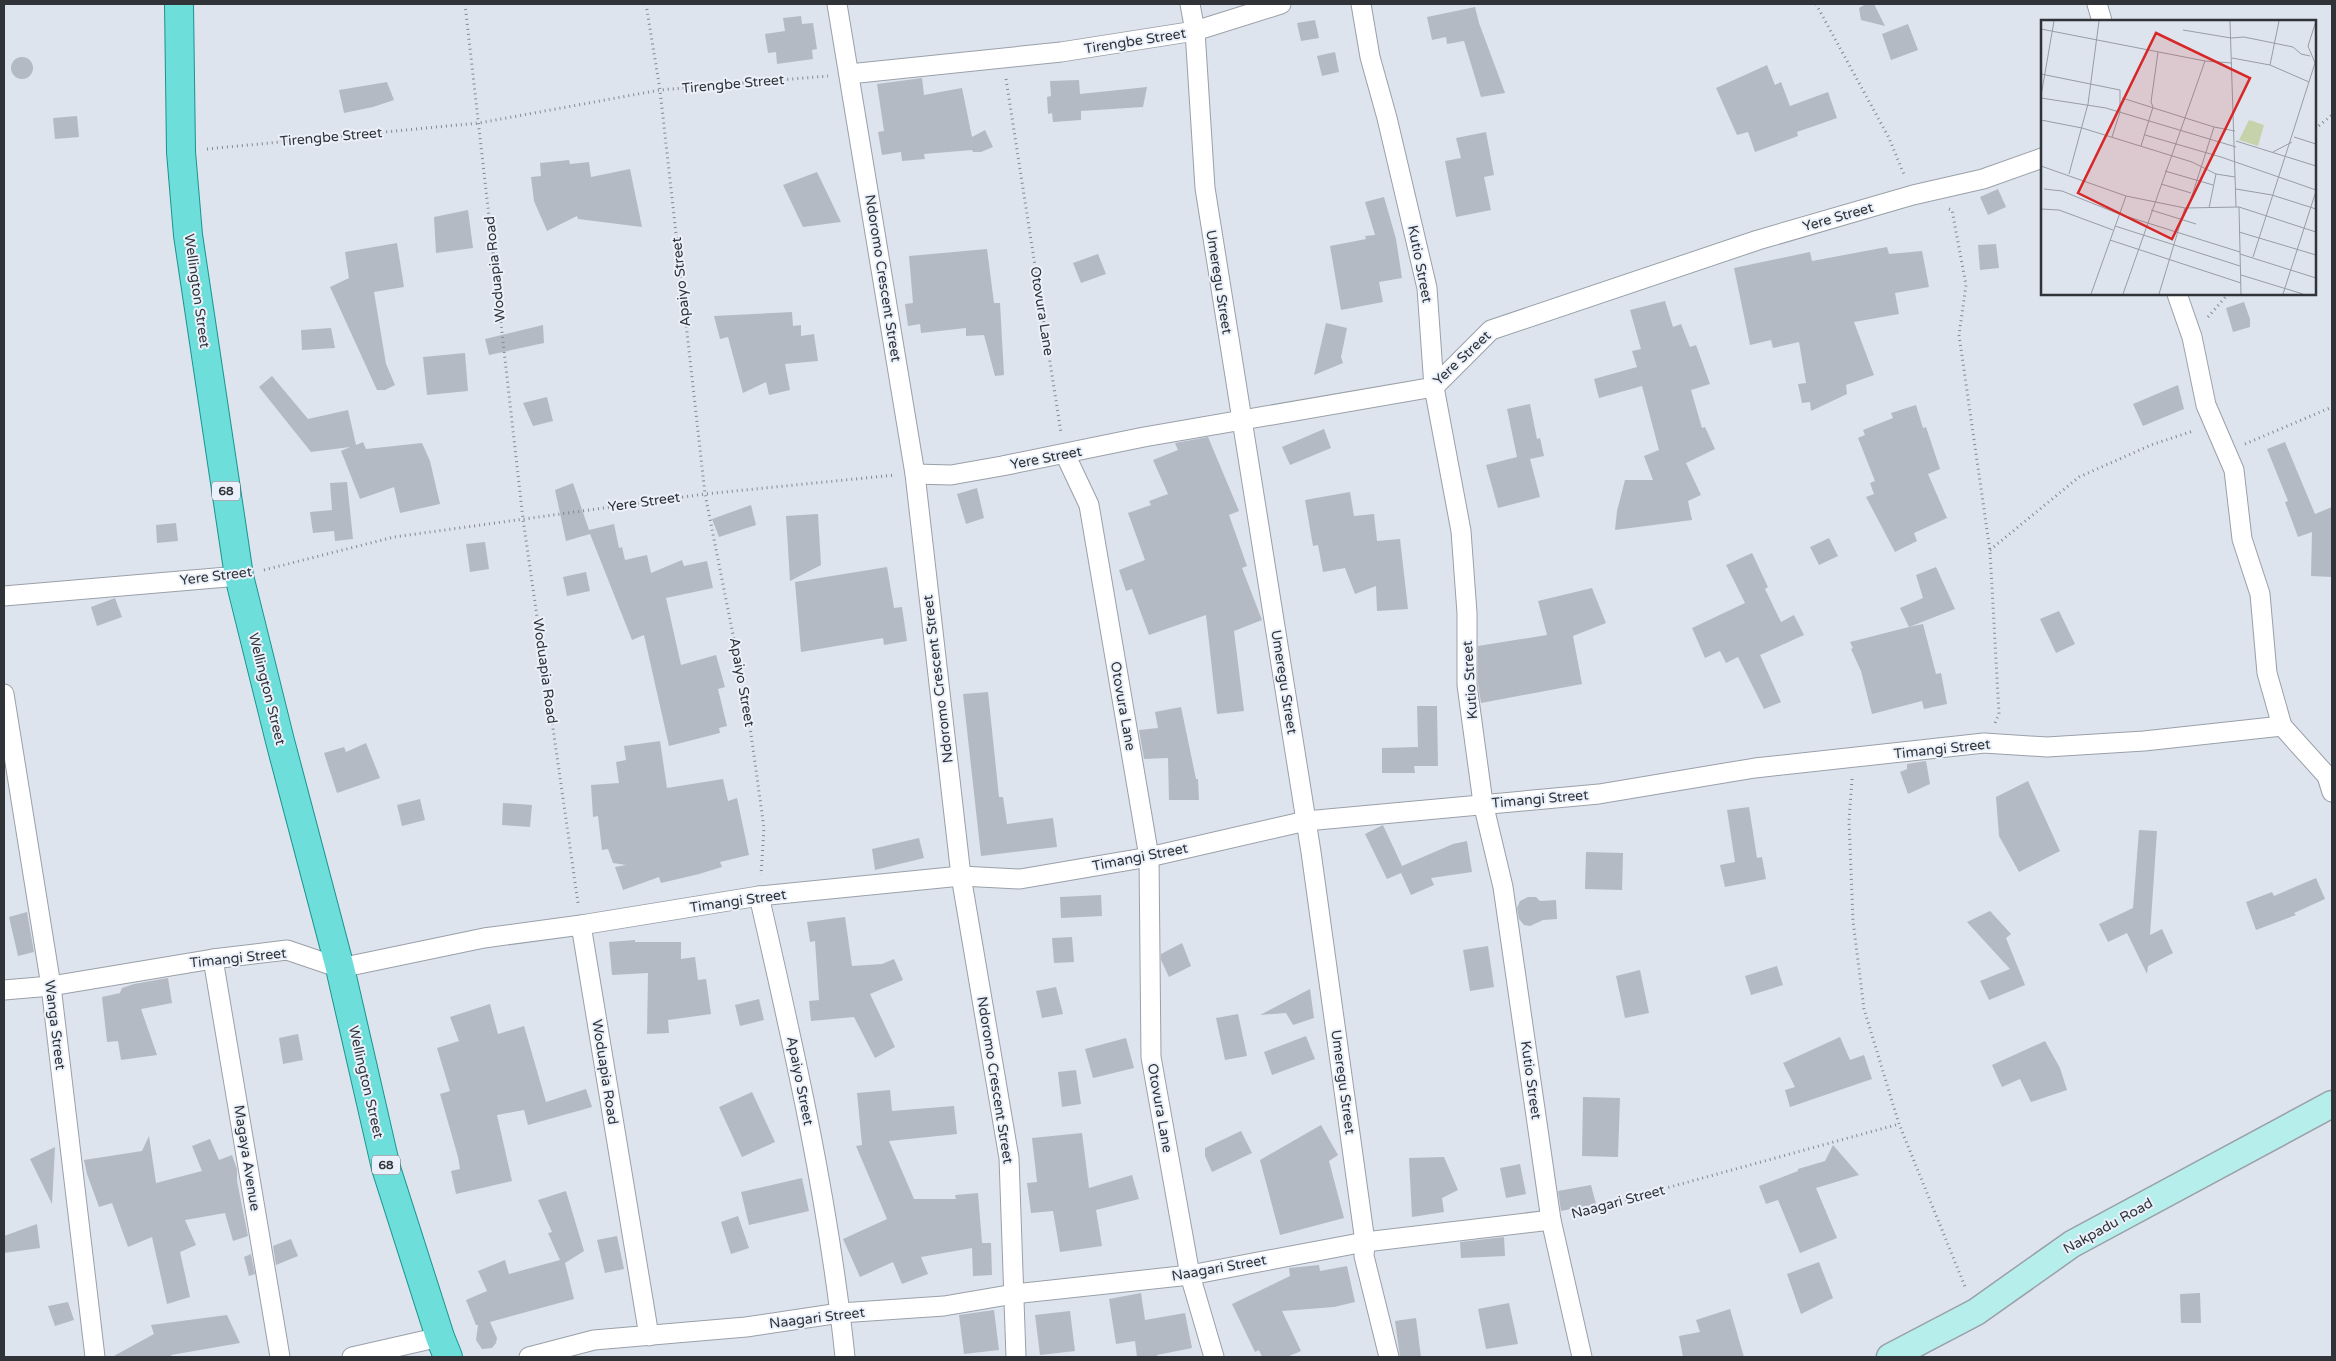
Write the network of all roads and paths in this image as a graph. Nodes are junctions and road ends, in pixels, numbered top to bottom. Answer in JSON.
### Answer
{"nodes":[{"id":1,"x":178,"y":4,"type":"edge"},
{"id":2,"x":465,"y":4,"type":"edge"},
{"id":3,"x":646,"y":4,"type":"edge"},
{"id":4,"x":837,"y":4,"type":"edge"},
{"id":5,"x":1190,"y":4,"type":"edge"},
{"id":6,"x":1281,"y":4,"type":"edge"},
{"id":7,"x":1362,"y":4,"type":"edge"},
{"id":8,"x":1816,"y":4,"type":"edge"},
{"id":9,"x":2097,"y":4,"type":"edge"},
{"id":10,"x":2102,"y":20,"type":"edge"},
{"id":11,"x":1195,"y":31,"type":"junction"},
{"id":12,"x":1002,"y":58,"type":"junction"},
{"id":13,"x":849,"y":74,"type":"junction"},
{"id":14,"x":660,"y":90,"type":"junction"},
{"id":15,"x":2332,"y":115,"type":"edge"},
{"id":16,"x":479,"y":123,"type":"junction"},
{"id":17,"x":2316,"y":128,"type":"edge"},
{"id":18,"x":181,"y":152,"type":"junction"},
{"id":19,"x":2041,"y":158,"type":"edge"},
{"id":20,"x":1913,"y":195,"type":"junction"},
{"id":21,"x":2177,"y":295,"type":"edge"},
{"id":22,"x":2227,"y":295,"type":"edge"},
{"id":23,"x":2192,"y":337,"type":"junction"},
{"id":24,"x":1434,"y":387,"type":"junction"},
{"id":25,"x":2332,"y":407,"type":"edge"},
{"id":26,"x":1241,"y":419,"type":"junction"},
{"id":27,"x":2223,"y":444,"type":"junction"},
{"id":28,"x":1065,"y":454,"type":"junction"},
{"id":29,"x":915,"y":474,"type":"junction"},
{"id":30,"x":705,"y":494,"type":"junction"},
{"id":31,"x":523,"y":519,"type":"junction"},
{"id":32,"x":1990,"y":551,"type":"junction"},
{"id":33,"x":239,"y":576,"type":"junction"},
{"id":34,"x":4,"y":596,"type":"edge"},
{"id":35,"x":4,"y":694,"type":"edge"},
{"id":36,"x":2282,"y":726,"type":"junction"},
{"id":37,"x":1984,"y":743,"type":"junction"},
{"id":38,"x":1853,"y":759,"type":"junction"},
{"id":39,"x":2332,"y":792,"type":"edge"},
{"id":40,"x":1483,"y":803,"type":"junction"},
{"id":41,"x":1306,"y":821,"type":"junction"},
{"id":42,"x":1149,"y":857,"type":"junction"},
{"id":43,"x":961,"y":876,"type":"junction"},
{"id":44,"x":759,"y":896,"type":"junction"},
{"id":45,"x":582,"y":926,"type":"junction"},
{"id":46,"x":213,"y":959,"type":"junction"},
{"id":47,"x":340,"y":968,"type":"junction"},
{"id":48,"x":51,"y":986,"type":"junction"},
{"id":49,"x":4,"y":990,"type":"edge"},
{"id":50,"x":2332,"y":1104,"type":"edge"},
{"id":51,"x":1899,"y":1124,"type":"junction"},
{"id":52,"x":1551,"y":1220,"type":"junction"},
{"id":53,"x":1365,"y":1242,"type":"junction"},
{"id":54,"x":1190,"y":1275,"type":"junction"},
{"id":55,"x":1014,"y":1294,"type":"junction"},
{"id":56,"x":1976,"y":1312,"type":"junction"},
{"id":57,"x":840,"y":1313,"type":"junction"},
{"id":58,"x":649,"y":1336,"type":"junction"},
{"id":59,"x":444,"y":1347,"type":"edge"},
{"id":60,"x":95,"y":1357,"type":"edge"},
{"id":61,"x":280,"y":1357,"type":"edge"},
{"id":62,"x":352,"y":1357,"type":"edge"},
{"id":63,"x":529,"y":1357,"type":"edge"},
{"id":64,"x":845,"y":1357,"type":"edge"},
{"id":65,"x":1016,"y":1357,"type":"edge"},
{"id":66,"x":1214,"y":1357,"type":"edge"},
{"id":67,"x":1389,"y":1357,"type":"edge"},
{"id":68,"x":1582,"y":1357,"type":"edge"},
{"id":69,"x":1890,"y":1357,"type":"edge"}],
"edges":[{"from":1,"to":18,"type":"main road","name":"Wellington Street","number":"68"},
{"from":2,"to":16,"type":"path","name":"Woduapia Road"},
{"from":3,"to":14,"type":"path","name":"Apaiyo Street"},
{"from":4,"to":13,"type":"street","name":"Ndoromo Crescent Street"},
{"from":5,"to":11,"type":"street","name":"Umeregu Street"},
{"from":6,"to":11,"type":"street","name":"Tirengbe Street"},
{"from":7,"to":24,"type":"street","name":"Kutio Street"},
{"from":8,"to":20,"type":"path"},
{"from":9,"to":10,"type":"street"},
{"from":11,"to":12,"type":"street","name":"Tirengbe Street"},
{"from":11,"to":26,"type":"street","name":"Umeregu Street"},
{"from":12,"to":13,"type":"street","name":"Tirengbe Street"},
{"from":12,"to":28,"type":"path","name":"Otovura Lane"},
{"from":13,"to":14,"type":"path","name":"Tirengbe Street"},
{"from":13,"to":29,"type":"street","name":"Ndoromo Crescent Street"},
{"from":14,"to":16,"type":"path","name":"Tirengbe Street"},
{"from":14,"to":30,"type":"path","name":"Apaiyo Street"},
{"from":15,"to":17,"type":"path"},
{"from":16,"to":18,"type":"path","name":"Tirengbe Street"},
{"from":16,"to":31,"type":"path","name":"Woduapia Road"},
{"from":18,"to":33,"type":"main road","name":"Wellington Street","number":"68"},
{"from":19,"to":20,"type":"street","name":"Yere Street"},
{"from":20,"to":24,"type":"street","name":"Yere Street"},
{"from":20,"to":32,"type":"path"},
{"from":21,"to":23,"type":"street"},
{"from":22,"to":23,"type":"path"},
{"from":23,"to":27,"type":"street"},
{"from":24,"to":26,"type":"street","name":"Yere Street"},
{"from":24,"to":40,"type":"street","name":"Kutio Street"},
{"from":25,"to":27,"type":"path"},
{"from":26,"to":28,"type":"street","name":"Yere Street"},
{"from":26,"to":41,"type":"street","name":"Umeregu Street"},
{"from":27,"to":32,"type":"path"},
{"from":27,"to":36,"type":"street"},
{"from":28,"to":29,"type":"street","name":"Yere Street"},
{"from":28,"to":42,"type":"street","name":"Otovura Lane"},
{"from":29,"to":30,"type":"path","name":"Yere Street"},
{"from":29,"to":43,"type":"street","name":"Ndoromo Crescent Street"},
{"from":30,"to":31,"type":"path","name":"Yere Street"},
{"from":30,"to":44,"type":"path","name":"Apaiyo Street"},
{"from":31,"to":33,"type":"path","name":"Yere Street"},
{"from":31,"to":45,"type":"path","name":"Woduapia Road"},
{"from":32,"to":37,"type":"path"},
{"from":33,"to":34,"type":"street","name":"Yere Street"},
{"from":33,"to":47,"type":"main road","name":"Wellington Street","number":"68"},
{"from":35,"to":48,"type":"street","name":"Wanga Street"},
{"from":36,"to":37,"type":"street","name":"Timangi Street"},
{"from":36,"to":39,"type":"street"},
{"from":37,"to":38,"type":"street","name":"Timangi Street"},
{"from":38,"to":40,"type":"street","name":"Timangi Street"},
{"from":38,"to":51,"type":"path"},
{"from":40,"to":41,"type":"street","name":"Timangi Street"},
{"from":40,"to":52,"type":"street","name":"Kutio Street"},
{"from":41,"to":42,"type":"street","name":"Timangi Street"},
{"from":41,"to":53,"type":"street","name":"Umeregu Street"},
{"from":42,"to":43,"type":"street","name":"Timangi Street"},
{"from":42,"to":54,"type":"street","name":"Otovura Lane"},
{"from":43,"to":44,"type":"street","name":"Timangi Street"},
{"from":43,"to":55,"type":"street","name":"Ndoromo Crescent Street"},
{"from":44,"to":45,"type":"street","name":"Timangi Street"},
{"from":44,"to":57,"type":"street","name":"Apaiyo Street"},
{"from":45,"to":47,"type":"street","name":"Timangi Street"},
{"from":45,"to":58,"type":"street","name":"Woduapia Road"},
{"from":46,"to":47,"type":"street","name":"Timangi Street"},
{"from":46,"to":48,"type":"street","name":"Timangi Street"},
{"from":46,"to":61,"type":"street","name":"Magaya Avenue"},
{"from":47,"to":59,"type":"main road","name":"Wellington Street","number":"68"},
{"from":48,"to":49,"type":"street","name":"Timangi Street"},
{"from":48,"to":60,"type":"street","name":"Wanga Street"},
{"from":50,"to":56,"type":"street","name":"Nakpadu Road"},
{"from":51,"to":52,"type":"path","name":"Naagari Street"},
{"from":51,"to":56,"type":"path"},
{"from":52,"to":53,"type":"street","name":"Naagari Street"},
{"from":52,"to":68,"type":"street","name":"Kutio Street"},
{"from":53,"to":54,"type":"street","name":"Naagari Street"},
{"from":53,"to":67,"type":"street","name":"Umeregu Street"},
{"from":54,"to":55,"type":"street","name":"Naagari Street"},
{"from":54,"to":66,"type":"street","name":"Otovura Lane"},
{"from":55,"to":57,"type":"street","name":"Naagari Street"},
{"from":55,"to":65,"type":"street","name":"Ndoromo Crescent Street"},
{"from":56,"to":69,"type":"street","name":"Nakpadu Road"},
{"from":57,"to":58,"type":"street","name":"Naagari Street"},
{"from":57,"to":64,"type":"street","name":"Apaiyo Street"},
{"from":58,"to":63,"type":"street","name":"Naagari Street"},
{"from":59,"to":62,"type":"street"}]}
